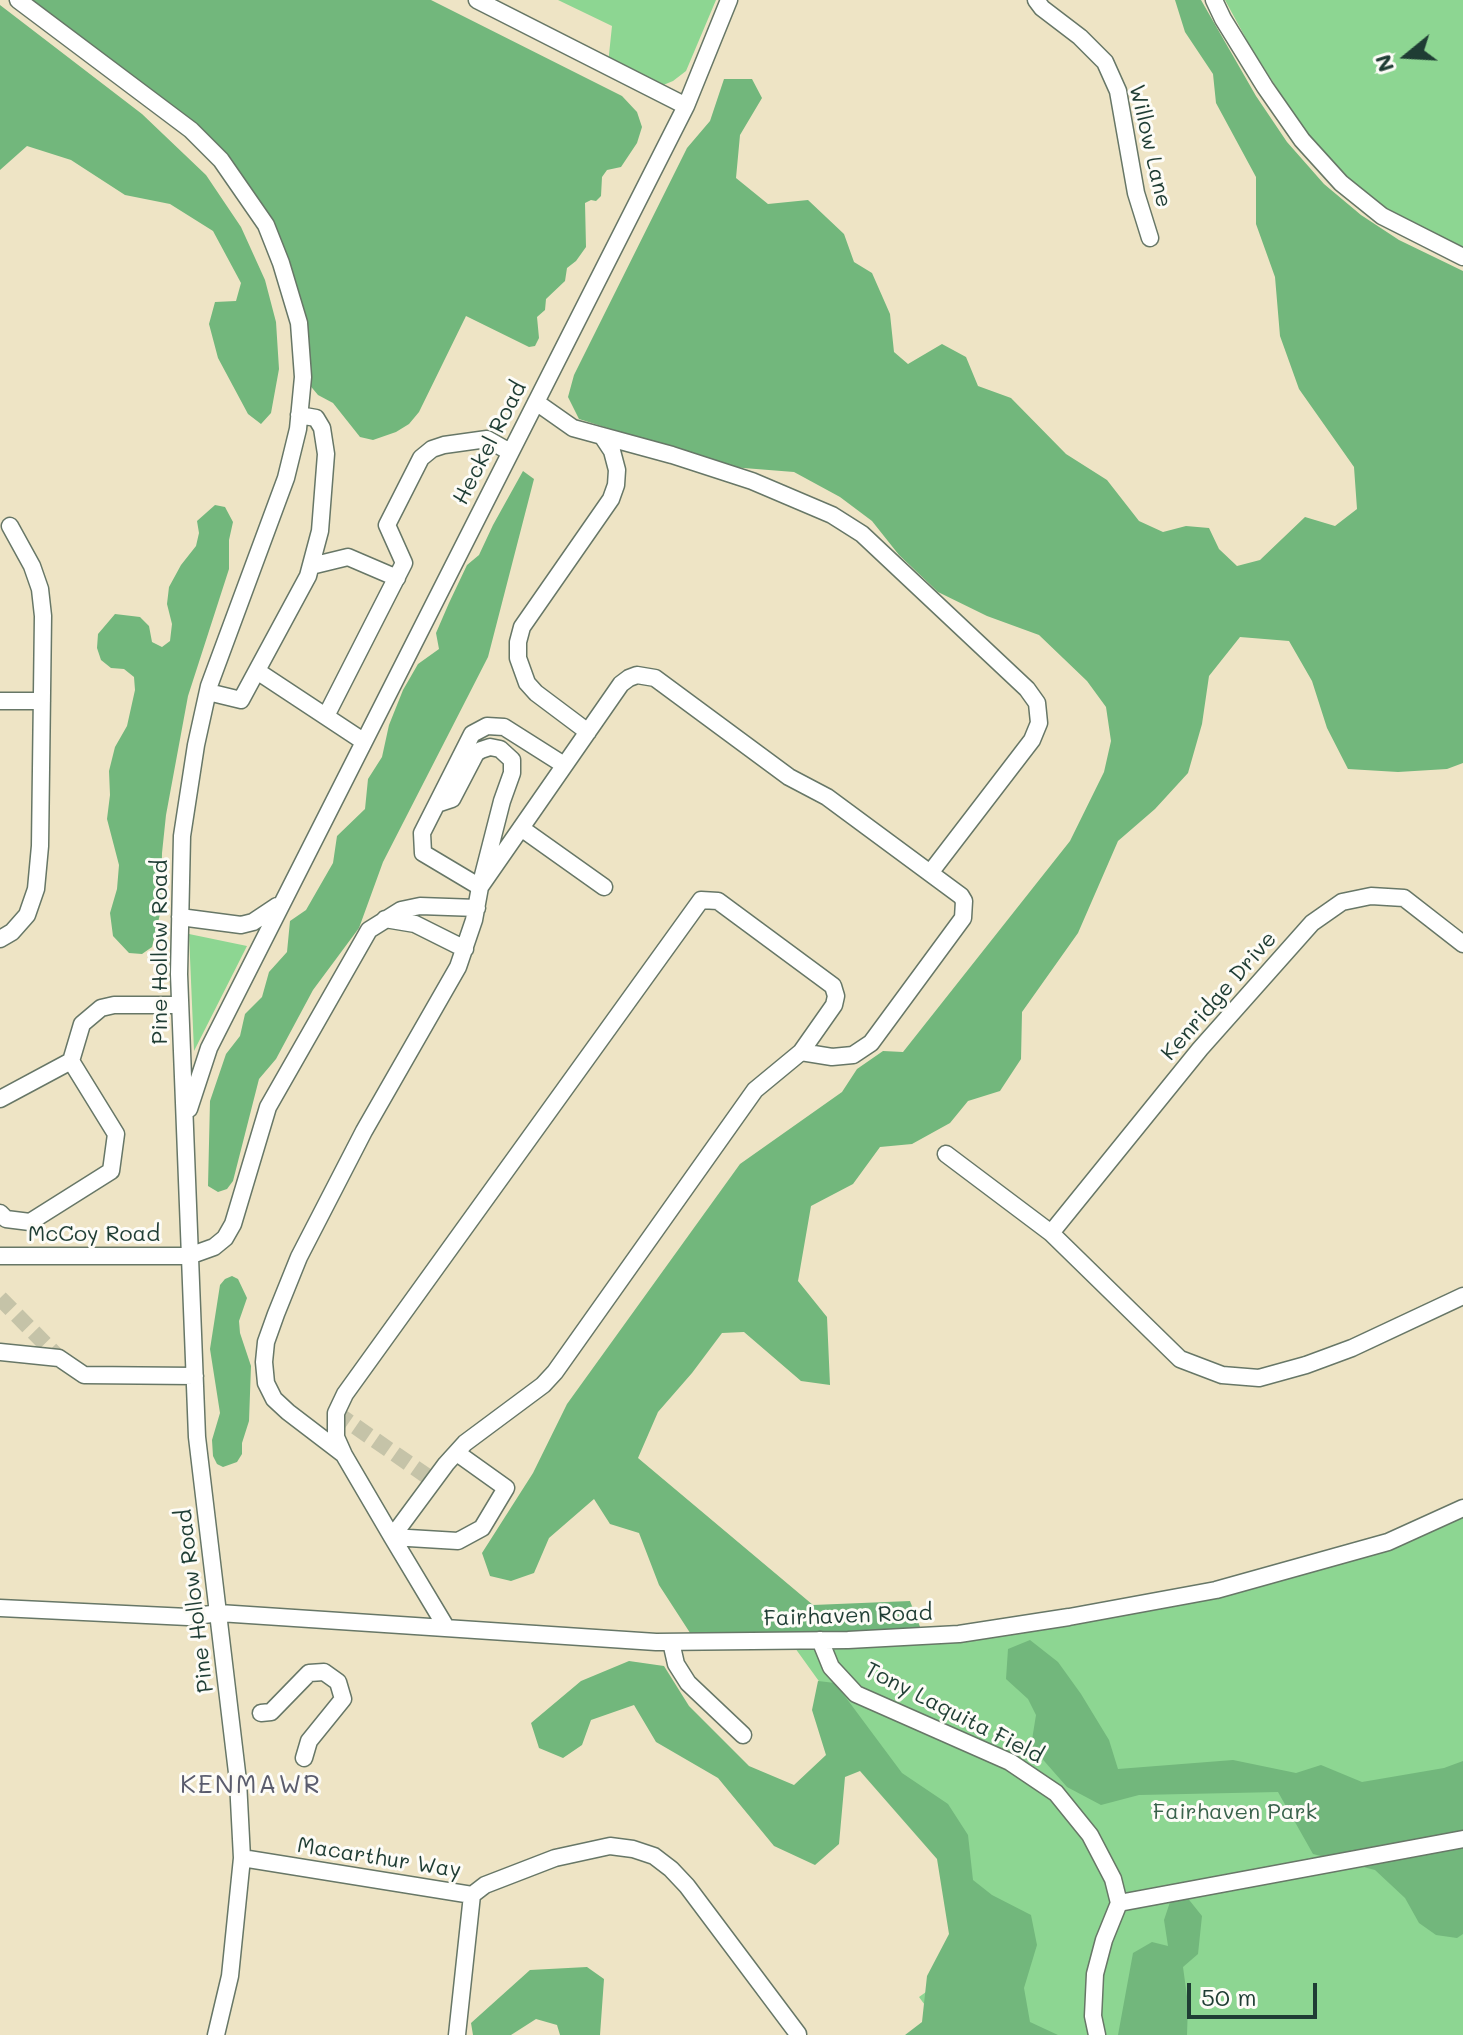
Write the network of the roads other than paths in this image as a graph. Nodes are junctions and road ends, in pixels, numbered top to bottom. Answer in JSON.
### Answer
{"nodes":[{"id":1,"x":18,"y":0,"type":"edge"},
{"id":2,"x":477,"y":0,"type":"edge"},
{"id":3,"x":729,"y":0,"type":"edge"},
{"id":4,"x":1036,"y":0,"type":"edge"},
{"id":5,"x":1214,"y":0,"type":"edge"},
{"id":6,"x":686,"y":106,"type":"junction"},
{"id":7,"x":1150,"y":238,"type":"dead end"},
{"id":8,"x":1463,"y":257,"type":"edge"},
{"id":9,"x":536,"y":402,"type":"junction"},
{"id":10,"x":299,"y":415,"type":"junction"},
{"id":11,"x":602,"y":436,"type":"junction"},
{"id":12,"x":510,"y":452,"type":"junction"},
{"id":13,"x":10,"y":526,"type":"dead end"},
{"id":14,"x":311,"y":566,"type":"junction"},
{"id":15,"x":397,"y":578,"type":"junction"},
{"id":16,"x":257,"y":671,"type":"junction"},
{"id":17,"x":208,"y":692,"type":"junction"},
{"id":18,"x":0,"y":701,"type":"edge"},
{"id":19,"x":42,"y":701,"type":"junction"},
{"id":20,"x":326,"y":716,"type":"junction"},
{"id":21,"x":588,"y":732,"type":"junction"},
{"id":22,"x":363,"y":741,"type":"junction"},
{"id":23,"x":564,"y":765,"type":"junction"},
{"id":24,"x":437,"y":804,"type":"junction"},
{"id":25,"x":521,"y":828,"type":"junction"},
{"id":26,"x":930,"y":873,"type":"junction"},
{"id":27,"x":480,"y":887,"type":"junction"},
{"id":28,"x":604,"y":887,"type":"dead end"},
{"id":29,"x":281,"y":902,"type":"junction"},
{"id":30,"x":477,"y":908,"type":"junction"},
{"id":31,"x":180,"y":917,"type":"junction"},
{"id":32,"x":384,"y":919,"type":"junction"},
{"id":33,"x":0,"y":939,"type":"edge"},
{"id":34,"x":1463,"y":944,"type":"edge"},
{"id":35,"x":465,"y":949,"type":"junction"},
{"id":36,"x":180,"y":1005,"type":"junction"},
{"id":37,"x":801,"y":1052,"type":"junction"},
{"id":38,"x":71,"y":1061,"type":"junction"},
{"id":39,"x":0,"y":1099,"type":"edge"},
{"id":40,"x":184,"y":1125,"type":"junction"},
{"id":41,"x":946,"y":1154,"type":"dead end"},
{"id":42,"x":0,"y":1213,"type":"edge"},
{"id":43,"x":1051,"y":1233,"type":"junction"},
{"id":44,"x":0,"y":1256,"type":"edge"},
{"id":45,"x":189,"y":1256,"type":"junction"},
{"id":46,"x":1463,"y":1296,"type":"edge"},
{"id":47,"x":0,"y":1352,"type":"edge"},
{"id":48,"x":195,"y":1376,"type":"junction"},
{"id":49,"x":457,"y":1453,"type":"junction"},
{"id":50,"x":344,"y":1455,"type":"junction"},
{"id":51,"x":1463,"y":1508,"type":"edge"},
{"id":52,"x":392,"y":1537,"type":"junction"},
{"id":53,"x":0,"y":1608,"type":"edge"},
{"id":54,"x":219,"y":1613,"type":"junction"},
{"id":55,"x":446,"y":1627,"type":"junction"},
{"id":56,"x":820,"y":1640,"type":"junction"},
{"id":57,"x":671,"y":1642,"type":"junction"},
{"id":58,"x":261,"y":1713,"type":"dead end"},
{"id":59,"x":743,"y":1735,"type":"dead end"},
{"id":60,"x":304,"y":1758,"type":"dead end"},
{"id":61,"x":1463,"y":1839,"type":"edge"},
{"id":62,"x":242,"y":1858,"type":"junction"},
{"id":63,"x":472,"y":1895,"type":"junction"},
{"id":64,"x":1119,"y":1903,"type":"junction"},
{"id":65,"x":798,"y":2034,"type":"edge"},
{"id":66,"x":216,"y":2035,"type":"edge"},
{"id":67,"x":457,"y":2035,"type":"edge"},
{"id":68,"x":1097,"y":2035,"type":"edge"}],
"edges":[{"from":1,"to":10,"type":"street","name":"Pine Hollow Road"},
{"from":2,"to":6,"type":"street"},
{"from":3,"to":6,"type":"street","name":"Heckel Road"},
{"from":4,"to":7,"type":"street","name":"Willow Lane"},
{"from":5,"to":8,"type":"street"},
{"from":6,"to":9,"type":"street","name":"Heckel Road"},
{"from":9,"to":11,"type":"street"},
{"from":9,"to":12,"type":"street","name":"Heckel Road"},
{"from":10,"to":14,"type":"street"},
{"from":10,"to":17,"type":"street","name":"Pine Hollow Road"},
{"from":11,"to":21,"type":"street"},
{"from":11,"to":26,"type":"street"},
{"from":12,"to":15,"type":"street"},
{"from":12,"to":22,"type":"street","name":"Heckel Road"},
{"from":13,"to":19,"type":"street"},
{"from":14,"to":15,"type":"street"},
{"from":14,"to":16,"type":"street"},
{"from":15,"to":20,"type":"street"},
{"from":16,"to":17,"type":"street"},
{"from":16,"to":20,"type":"street"},
{"from":17,"to":31,"type":"street","name":"Pine Hollow Road"},
{"from":18,"to":19,"type":"street"},
{"from":19,"to":33,"type":"street"},
{"from":20,"to":22,"type":"street"},
{"from":21,"to":23,"type":"street"},
{"from":21,"to":26,"type":"street"},
{"from":22,"to":29,"type":"street","name":"Heckel Road"},
{"from":23,"to":24,"type":"street"},
{"from":23,"to":25,"type":"street"},
{"from":24,"to":27,"type":"street"},
{"from":24,"to":27,"type":"street"},
{"from":25,"to":27,"type":"street"},
{"from":25,"to":28,"type":"street"},
{"from":26,"to":37,"type":"street"},
{"from":27,"to":30,"type":"street"},
{"from":29,"to":31,"type":"street"},
{"from":29,"to":40,"type":"street","name":"Heckel Road"},
{"from":30,"to":32,"type":"street"},
{"from":30,"to":35,"type":"street"},
{"from":31,"to":36,"type":"street","name":"Pine Hollow Road"},
{"from":32,"to":35,"type":"street"},
{"from":32,"to":45,"type":"street"},
{"from":34,"to":43,"type":"street","name":"Kenridge Drive"},
{"from":35,"to":50,"type":"street"},
{"from":36,"to":38,"type":"street"},
{"from":36,"to":40,"type":"street","name":"Pine Hollow Road"},
{"from":37,"to":49,"type":"street"},
{"from":37,"to":50,"type":"street"},
{"from":38,"to":39,"type":"street"},
{"from":38,"to":42,"type":"street"},
{"from":40,"to":45,"type":"street","name":"Pine Hollow Road"},
{"from":41,"to":43,"type":"street"},
{"from":43,"to":46,"type":"street"},
{"from":44,"to":45,"type":"street","name":"McCoy Road"},
{"from":45,"to":48,"type":"street","name":"Pine Hollow Road"},
{"from":47,"to":48,"type":"street"},
{"from":48,"to":54,"type":"street","name":"Pine Hollow Road"},
{"from":49,"to":52,"type":"street"},
{"from":49,"to":52,"type":"street"},
{"from":50,"to":52,"type":"street"},
{"from":51,"to":56,"type":"street","name":"Fairhaven Road"},
{"from":52,"to":55,"type":"street"},
{"from":53,"to":54,"type":"street","name":"Fairhaven Road"},
{"from":54,"to":55,"type":"street","name":"Fairhaven Road"},
{"from":54,"to":62,"type":"street","name":"Pine Hollow Road"},
{"from":55,"to":57,"type":"street","name":"Fairhaven Road"},
{"from":56,"to":57,"type":"street","name":"Fairhaven Road"},
{"from":56,"to":64,"type":"street","name":"Tony Laquita Field"},
{"from":57,"to":59,"type":"street"},
{"from":58,"to":60,"type":"street"},
{"from":61,"to":64,"type":"street"},
{"from":62,"to":63,"type":"street","name":"Macarthur Way"},
{"from":62,"to":66,"type":"street","name":"Pine Hollow Road"},
{"from":63,"to":65,"type":"street","name":"Macarthur Way"},
{"from":63,"to":67,"type":"street"},
{"from":64,"to":68,"type":"street"}]}
